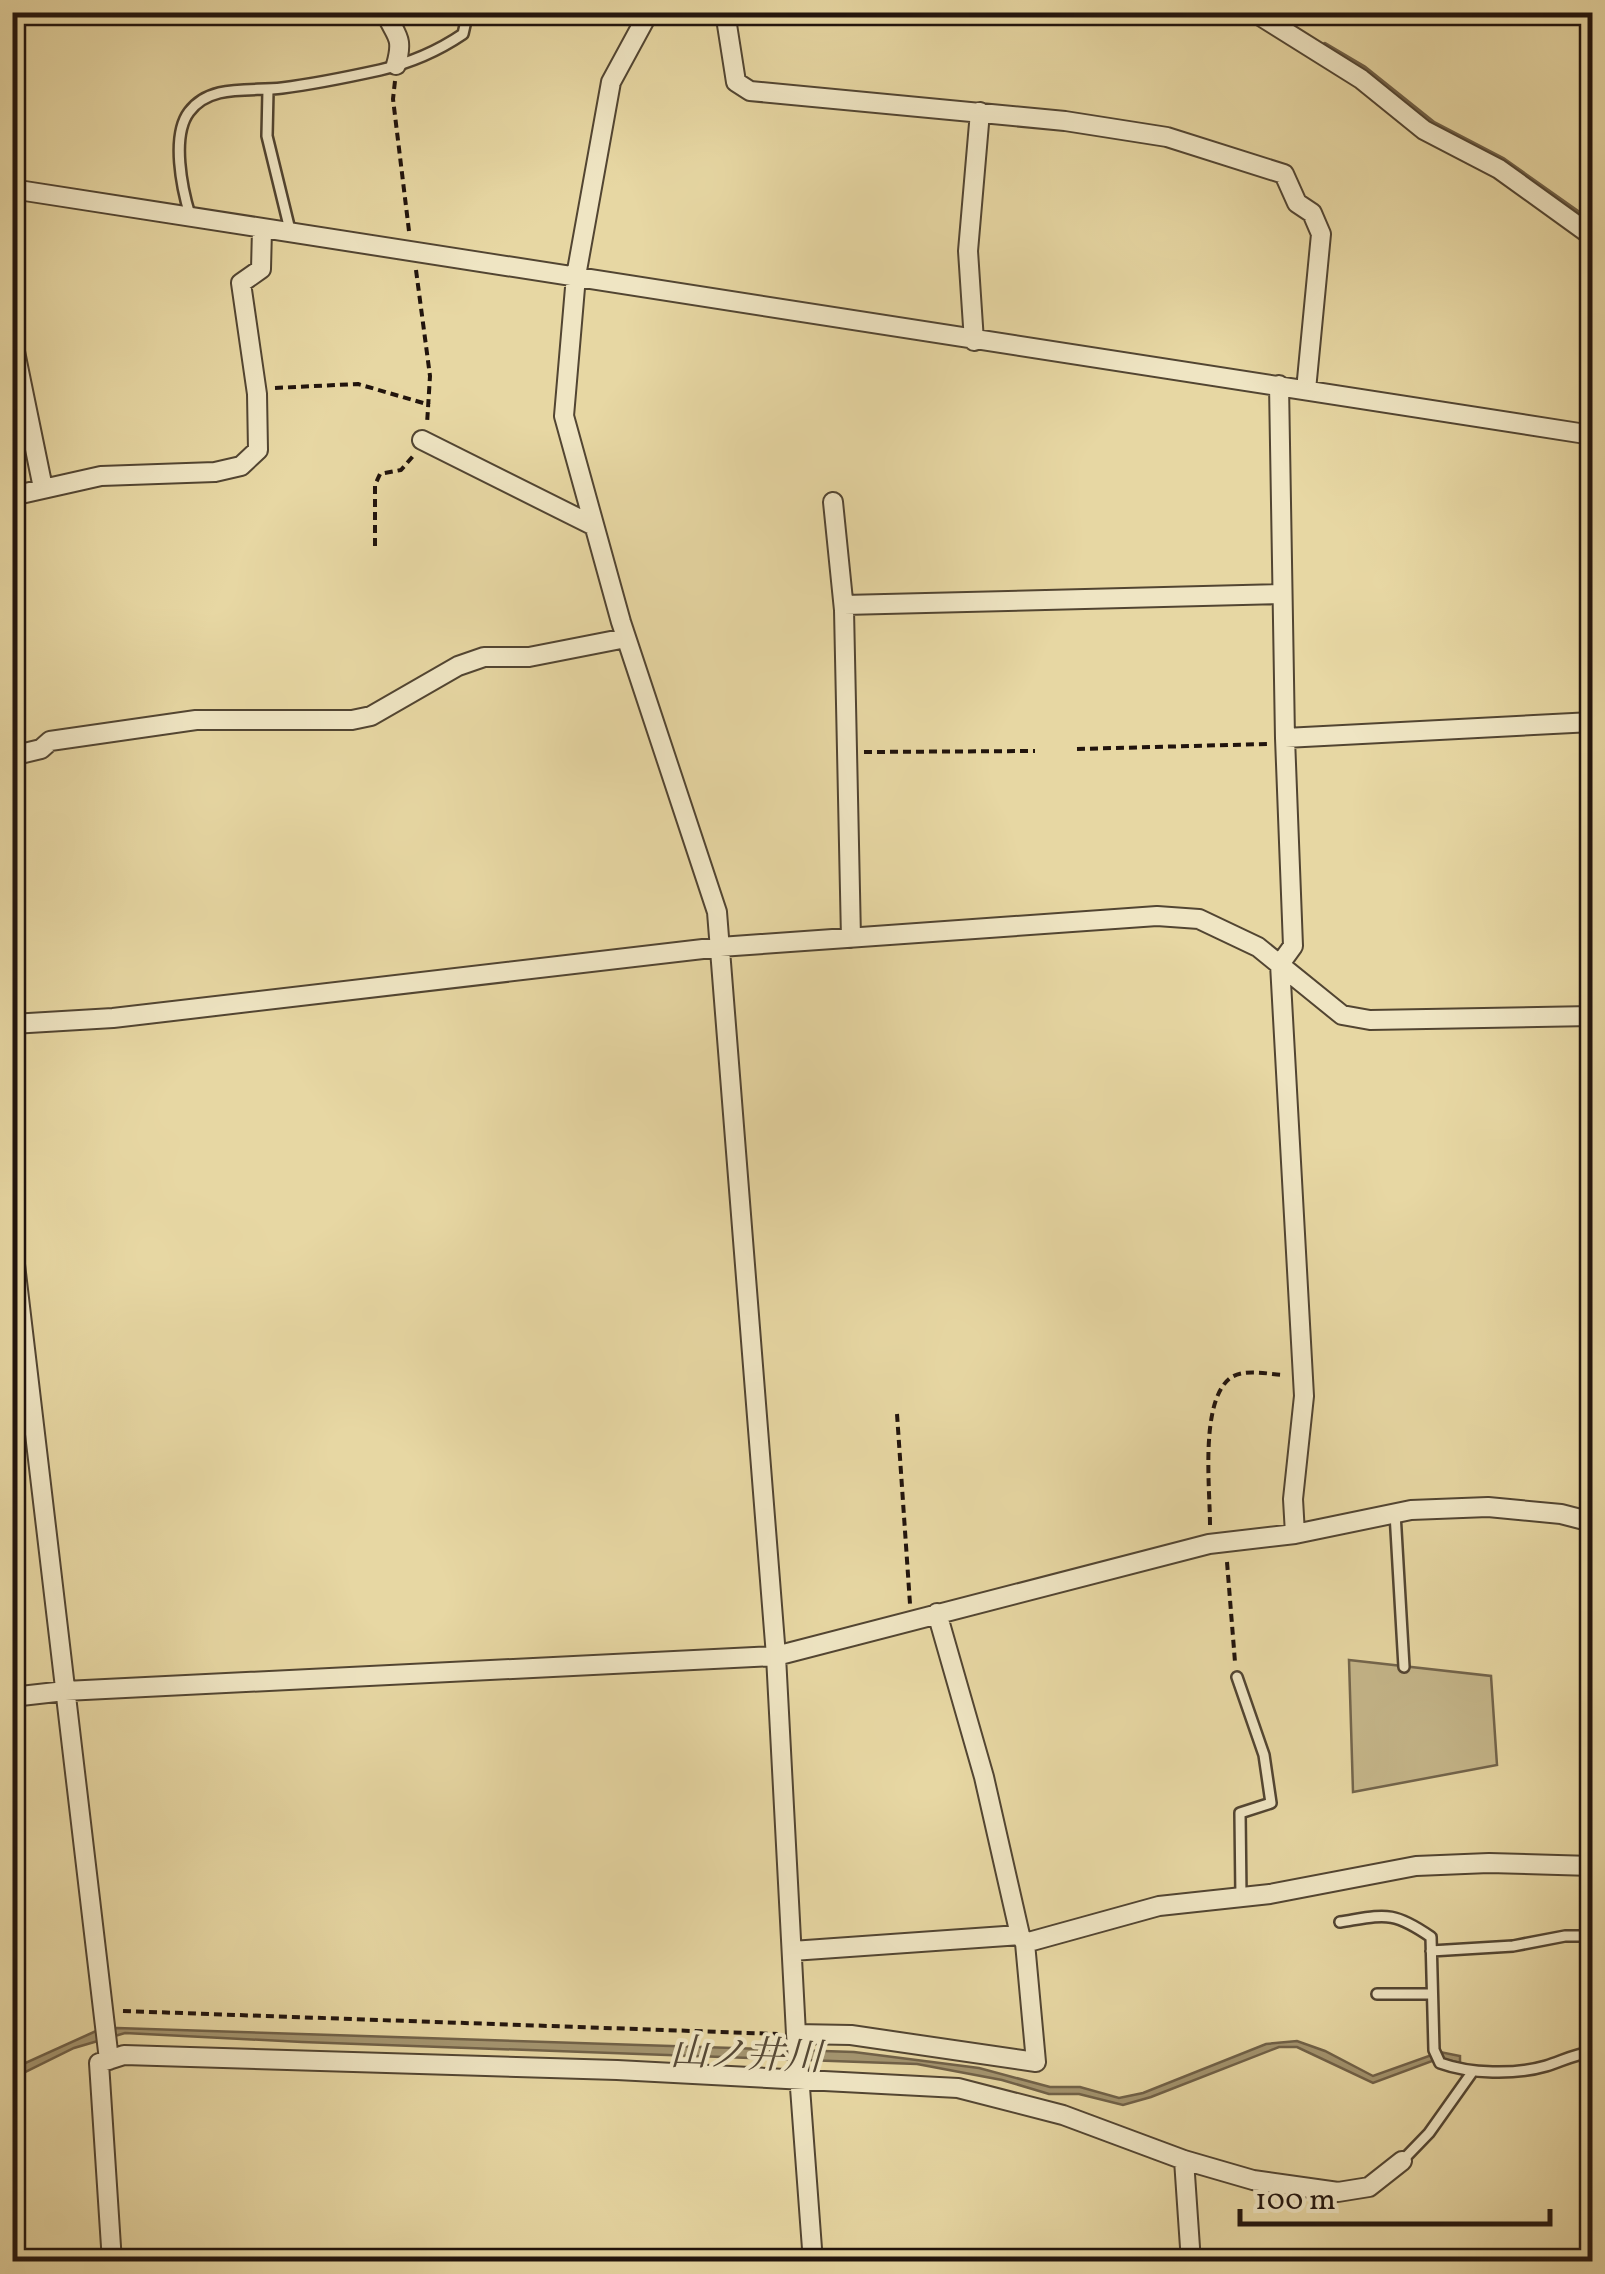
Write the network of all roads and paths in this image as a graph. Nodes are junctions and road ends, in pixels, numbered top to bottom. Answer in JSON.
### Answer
{"nodes":[{"id":1,"x":385,"y":12,"type":"edge"},
{"id":2,"x":468,"y":12,"type":"edge"},
{"id":3,"x":649,"y":12,"type":"edge"},
{"id":4,"x":725,"y":12,"type":"edge"},
{"id":5,"x":1254,"y":12,"type":"edge"},
{"id":6,"x":396,"y":64,"type":"junction"},
{"id":7,"x":268,"y":90,"type":"junction"},
{"id":8,"x":980,"y":112,"type":"junction"},
{"id":9,"x":12,"y":189,"type":"edge"},
{"id":10,"x":191,"y":218,"type":"junction"},
{"id":11,"x":262,"y":229,"type":"junction"},
{"id":12,"x":291,"y":234,"type":"junction"},
{"id":13,"x":1592,"y":236,"type":"edge"},
{"id":14,"x":413,"y":252,"type":"junction"},
{"id":15,"x":576,"y":276,"type":"junction"},
{"id":16,"x":12,"y":337,"type":"edge"},
{"id":17,"x":974,"y":341,"type":"junction"},
{"id":18,"x":1279,"y":386,"type":"junction"},
{"id":19,"x":1306,"y":390,"type":"junction"},
{"id":20,"x":257,"y":394,"type":"junction"},
{"id":21,"x":430,"y":405,"type":"junction"},
{"id":22,"x":1592,"y":434,"type":"edge"},
{"id":23,"x":422,"y":440,"type":"junction"},
{"id":24,"x":43,"y":488,"type":"junction"},
{"id":25,"x":12,"y":496,"type":"edge"},
{"id":26,"x":833,"y":502,"type":"dead end"},
{"id":27,"x":594,"y":526,"type":"junction"},
{"id":28,"x":375,"y":546,"type":"dead end"},
{"id":29,"x":1282,"y":594,"type":"junction"},
{"id":30,"x":844,"y":606,"type":"junction"},
{"id":31,"x":626,"y":638,"type":"junction"},
{"id":32,"x":1592,"y":722,"type":"edge"},
{"id":33,"x":1285,"y":741,"type":"junction"},
{"id":34,"x":1077,"y":749,"type":"dead end"},
{"id":35,"x":1034,"y":751,"type":"dead end"},
{"id":36,"x":847,"y":752,"type":"junction"},
{"id":37,"x":12,"y":756,"type":"edge"},
{"id":38,"x":851,"y":938,"type":"junction"},
{"id":39,"x":720,"y":948,"type":"junction"},
{"id":40,"x":1280,"y":964,"type":"junction"},
{"id":41,"x":1592,"y":1016,"type":"edge"},
{"id":42,"x":12,"y":1024,"type":"edge"},
{"id":43,"x":12,"y":1239,"type":"edge"},
{"id":44,"x":1302,"y":1376,"type":"junction"},
{"id":45,"x":897,"y":1414,"type":"dead end"},
{"id":46,"x":1396,"y":1513,"type":"junction"},
{"id":47,"x":1592,"y":1522,"type":"edge"},
{"id":48,"x":1295,"y":1534,"type":"junction"},
{"id":49,"x":1218,"y":1543,"type":"junction"},
{"id":50,"x":937,"y":1613,"type":"junction"},
{"id":51,"x":911,"y":1620,"type":"junction"},
{"id":52,"x":776,"y":1656,"type":"junction"},
{"id":53,"x":1404,"y":1667,"type":"dead end"},
{"id":54,"x":1237,"y":1677,"type":"joint"},
{"id":55,"x":65,"y":1691,"type":"junction"},
{"id":56,"x":12,"y":1697,"type":"edge"},
{"id":57,"x":1592,"y":1866,"type":"edge"},
{"id":58,"x":1241,"y":1897,"type":"junction"},
{"id":59,"x":1340,"y":1922,"type":"dead end"},
{"id":60,"x":1592,"y":1936,"type":"edge"},
{"id":61,"x":1022,"y":1939,"type":"junction"},
{"id":62,"x":792,"y":1952,"type":"junction"},
{"id":63,"x":1431,"y":1952,"type":"junction"},
{"id":64,"x":1377,"y":1994,"type":"dead end"},
{"id":65,"x":1432,"y":1994,"type":"junction"},
{"id":66,"x":104,"y":2010,"type":"junction"},
{"id":67,"x":796,"y":2034,"type":"junction"},
{"id":68,"x":1592,"y":2052,"type":"edge"},
{"id":69,"x":109,"y":2060,"type":"junction"},
{"id":70,"x":1473,"y":2072,"type":"junction"},
{"id":71,"x":800,"y":2079,"type":"junction"},
{"id":72,"x":1184,"y":2160,"type":"junction"},
{"id":73,"x":1402,"y":2161,"type":"joint"},
{"id":74,"x":112,"y":2262,"type":"edge"},
{"id":75,"x":813,"y":2262,"type":"edge"},
{"id":76,"x":1191,"y":2262,"type":"edge"}],
"edges":[{"from":1,"to":6,"type":"street"},
{"from":2,"to":6,"type":"lane"},
{"from":3,"to":15,"type":"street"},
{"from":4,"to":8,"type":"street"},
{"from":5,"to":13,"type":"street"},
{"from":6,"to":7,"type":"lane"},
{"from":6,"to":14,"type":"path"},
{"from":7,"to":10,"type":"lane"},
{"from":7,"to":12,"type":"lane"},
{"from":8,"to":17,"type":"street"},
{"from":8,"to":19,"type":"street"},
{"from":9,"to":10,"type":"street"},
{"from":10,"to":11,"type":"street"},
{"from":11,"to":12,"type":"street"},
{"from":11,"to":20,"type":"street"},
{"from":12,"to":14,"type":"street"},
{"from":14,"to":15,"type":"street"},
{"from":14,"to":21,"type":"path"},
{"from":15,"to":17,"type":"street"},
{"from":15,"to":27,"type":"street"},
{"from":16,"to":24,"type":"street"},
{"from":17,"to":18,"type":"street"},
{"from":18,"to":19,"type":"street"},
{"from":18,"to":29,"type":"street"},
{"from":19,"to":22,"type":"street"},
{"from":20,"to":21,"type":"path"},
{"from":20,"to":24,"type":"street"},
{"from":21,"to":23,"type":"path"},
{"from":23,"to":27,"type":"street"},
{"from":23,"to":28,"type":"path"},
{"from":24,"to":25,"type":"street"},
{"from":26,"to":30,"type":"street"},
{"from":27,"to":31,"type":"street"},
{"from":29,"to":30,"type":"street"},
{"from":29,"to":33,"type":"street"},
{"from":30,"to":36,"type":"street"},
{"from":31,"to":37,"type":"street"},
{"from":31,"to":39,"type":"street"},
{"from":32,"to":33,"type":"street"},
{"from":33,"to":34,"type":"path"},
{"from":33,"to":40,"type":"street"},
{"from":35,"to":36,"type":"path"},
{"from":36,"to":38,"type":"street"},
{"from":38,"to":39,"type":"street"},
{"from":38,"to":40,"type":"street"},
{"from":39,"to":42,"type":"street"},
{"from":39,"to":52,"type":"street"},
{"from":40,"to":41,"type":"street"},
{"from":40,"to":44,"type":"street"},
{"from":43,"to":55,"type":"street"},
{"from":44,"to":48,"type":"street"},
{"from":44,"to":49,"type":"path"},
{"from":45,"to":51,"type":"path"},
{"from":46,"to":47,"type":"street"},
{"from":46,"to":48,"type":"street"},
{"from":46,"to":53,"type":"lane"},
{"from":48,"to":49,"type":"street"},
{"from":49,"to":50,"type":"street"},
{"from":49,"to":54,"type":"path"},
{"from":50,"to":51,"type":"street"},
{"from":50,"to":61,"type":"street"},
{"from":51,"to":52,"type":"street"},
{"from":52,"to":55,"type":"street"},
{"from":52,"to":62,"type":"street"},
{"from":54,"to":58,"type":"lane"},
{"from":55,"to":56,"type":"street"},
{"from":55,"to":66,"type":"street"},
{"from":57,"to":58,"type":"street"},
{"from":58,"to":61,"type":"street"},
{"from":59,"to":63,"type":"lane"},
{"from":60,"to":63,"type":"lane"},
{"from":61,"to":62,"type":"street"},
{"from":61,"to":67,"type":"street"},
{"from":62,"to":67,"type":"street"},
{"from":63,"to":65,"type":"lane"},
{"from":64,"to":65,"type":"lane"},
{"from":65,"to":70,"type":"lane"},
{"from":66,"to":67,"type":"path"},
{"from":66,"to":69,"type":"street"},
{"from":67,"to":71,"type":"street"},
{"from":68,"to":70,"type":"lane"},
{"from":69,"to":71,"type":"street"},
{"from":69,"to":74,"type":"street"},
{"from":70,"to":73,"type":"lane"},
{"from":71,"to":72,"type":"street"},
{"from":71,"to":75,"type":"street"},
{"from":72,"to":73,"type":"street"},
{"from":72,"to":76,"type":"street"}]}
